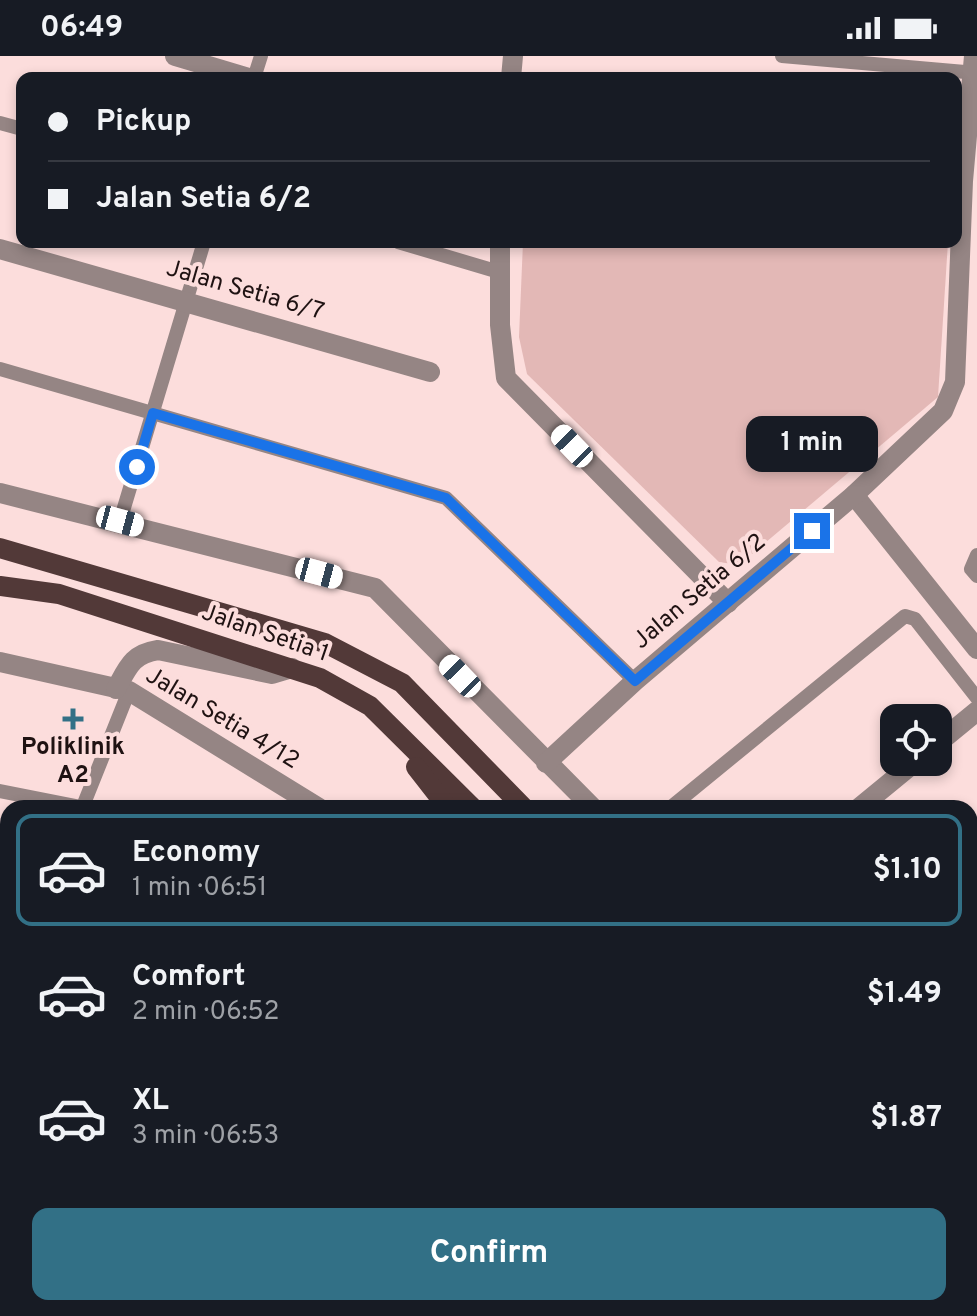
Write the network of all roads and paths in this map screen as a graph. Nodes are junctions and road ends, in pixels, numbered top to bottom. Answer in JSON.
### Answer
{"nodes":[{"id":1,"x":175,"y":56,"type":"edge"},
{"id":2,"x":782,"y":56,"type":"edge"},
{"id":3,"x":974,"y":67,"type":"edge"},
{"id":4,"x":231,"y":72,"type":"edge"},
{"id":5,"x":965,"y":181,"type":"edge"},
{"id":6,"x":962,"y":241,"type":"edge"},
{"id":7,"x":202,"y":248,"type":"edge"},
{"id":8,"x":418,"y":248,"type":"edge"},
{"id":9,"x":500,"y":248,"type":"edge"},
{"id":10,"x":962,"y":248,"type":"edge"},
{"id":11,"x":0,"y":249,"type":"edge"},
{"id":12,"x":499,"y":272,"type":"junction"},
{"id":13,"x":187,"y":301,"type":"junction"},
{"id":14,"x":0,"y":369,"type":"edge"},
{"id":15,"x":430,"y":372,"type":"dead end"},
{"id":16,"x":153,"y":413,"type":"junction"},
{"id":17,"x":0,"y":493,"type":"edge"},
{"id":18,"x":854,"y":495,"type":"junction"},
{"id":19,"x":120,"y":521,"type":"junction"},
{"id":20,"x":0,"y":548,"type":"edge"},
{"id":21,"x":977,"y":555,"type":"edge"},
{"id":22,"x":977,"y":576,"type":"edge"},
{"id":23,"x":0,"y":586,"type":"edge"},
{"id":24,"x":728,"y":603,"type":"junction"},
{"id":25,"x":977,"y":649,"type":"edge"},
{"id":26,"x":0,"y":662,"type":"edge"},
{"id":27,"x":292,"y":668,"type":"junction"},
{"id":28,"x":635,"y":681,"type":"junction"},
{"id":29,"x":122,"y":690,"type":"junction"},
{"id":30,"x":977,"y":698,"type":"edge"},
{"id":31,"x":370,"y":706,"type":"junction"},
{"id":32,"x":977,"y":711,"type":"edge"},
{"id":33,"x":952,"y":732,"type":"edge"},
{"id":34,"x":546,"y":763,"type":"junction"},
{"id":35,"x":898,"y":776,"type":"edge"},
{"id":36,"x":0,"y":791,"type":"edge"},
{"id":37,"x":47,"y":800,"type":"edge"},
{"id":38,"x":86,"y":800,"type":"edge"},
{"id":39,"x":306,"y":800,"type":"edge"},
{"id":40,"x":442,"y":800,"type":"edge"},
{"id":41,"x":465,"y":800,"type":"edge"},
{"id":42,"x":516,"y":800,"type":"edge"},
{"id":43,"x":585,"y":800,"type":"edge"},
{"id":44,"x":680,"y":800,"type":"edge"},
{"id":45,"x":869,"y":800,"type":"edge"}],
"edges":[{"from":1,"to":4,"type":"street"},
{"from":2,"to":3,"type":"lane"},
{"from":3,"to":5,"type":"street","name":"Jalan Setia 6/2"},
{"from":5,"to":6,"type":"street","name":"Jalan Setia 6/2"},
{"from":7,"to":13,"type":"lane"},
{"from":8,"to":12,"type":"lane"},
{"from":9,"to":12,"type":"street"},
{"from":10,"to":18,"type":"street","name":"Jalan Setia 6/2"},
{"from":11,"to":13,"type":"street","name":"Jalan Setia 6/7"},
{"from":12,"to":24,"type":"street"},
{"from":13,"to":15,"type":"street","name":"Jalan Setia 6/7"},
{"from":13,"to":16,"type":"lane"},
{"from":14,"to":16,"type":"lane"},
{"from":16,"to":19,"type":"lane"},
{"from":16,"to":28,"type":"lane"},
{"from":17,"to":19,"type":"street"},
{"from":18,"to":24,"type":"street","name":"Jalan Setia 6/2"},
{"from":18,"to":25,"type":"street"},
{"from":19,"to":34,"type":"street"},
{"from":20,"to":42,"type":"main road","name":"Jalan Setia 1"},
{"from":21,"to":22,"type":"lane"},
{"from":23,"to":27,"type":"main road","name":"Jalan Setia 1"},
{"from":24,"to":28,"type":"street","name":"Jalan Setia 6/2"},
{"from":26,"to":29,"type":"street","name":"Jalan Setia 4/12"},
{"from":27,"to":29,"type":"street"},
{"from":27,"to":31,"type":"main road","name":"Jalan Setia 1"},
{"from":28,"to":34,"type":"street","name":"Jalan Setia 6/2"},
{"from":29,"to":38,"type":"lane"},
{"from":29,"to":39,"type":"street","name":"Jalan Setia 4/12"},
{"from":30,"to":44,"type":"lane"},
{"from":31,"to":40,"type":"main road"},
{"from":31,"to":41,"type":"main road","name":"Jalan Setia 1"},
{"from":32,"to":33,"type":"street"},
{"from":34,"to":43,"type":"street"},
{"from":35,"to":45,"type":"street"},
{"from":36,"to":37,"type":"lane"}]}
